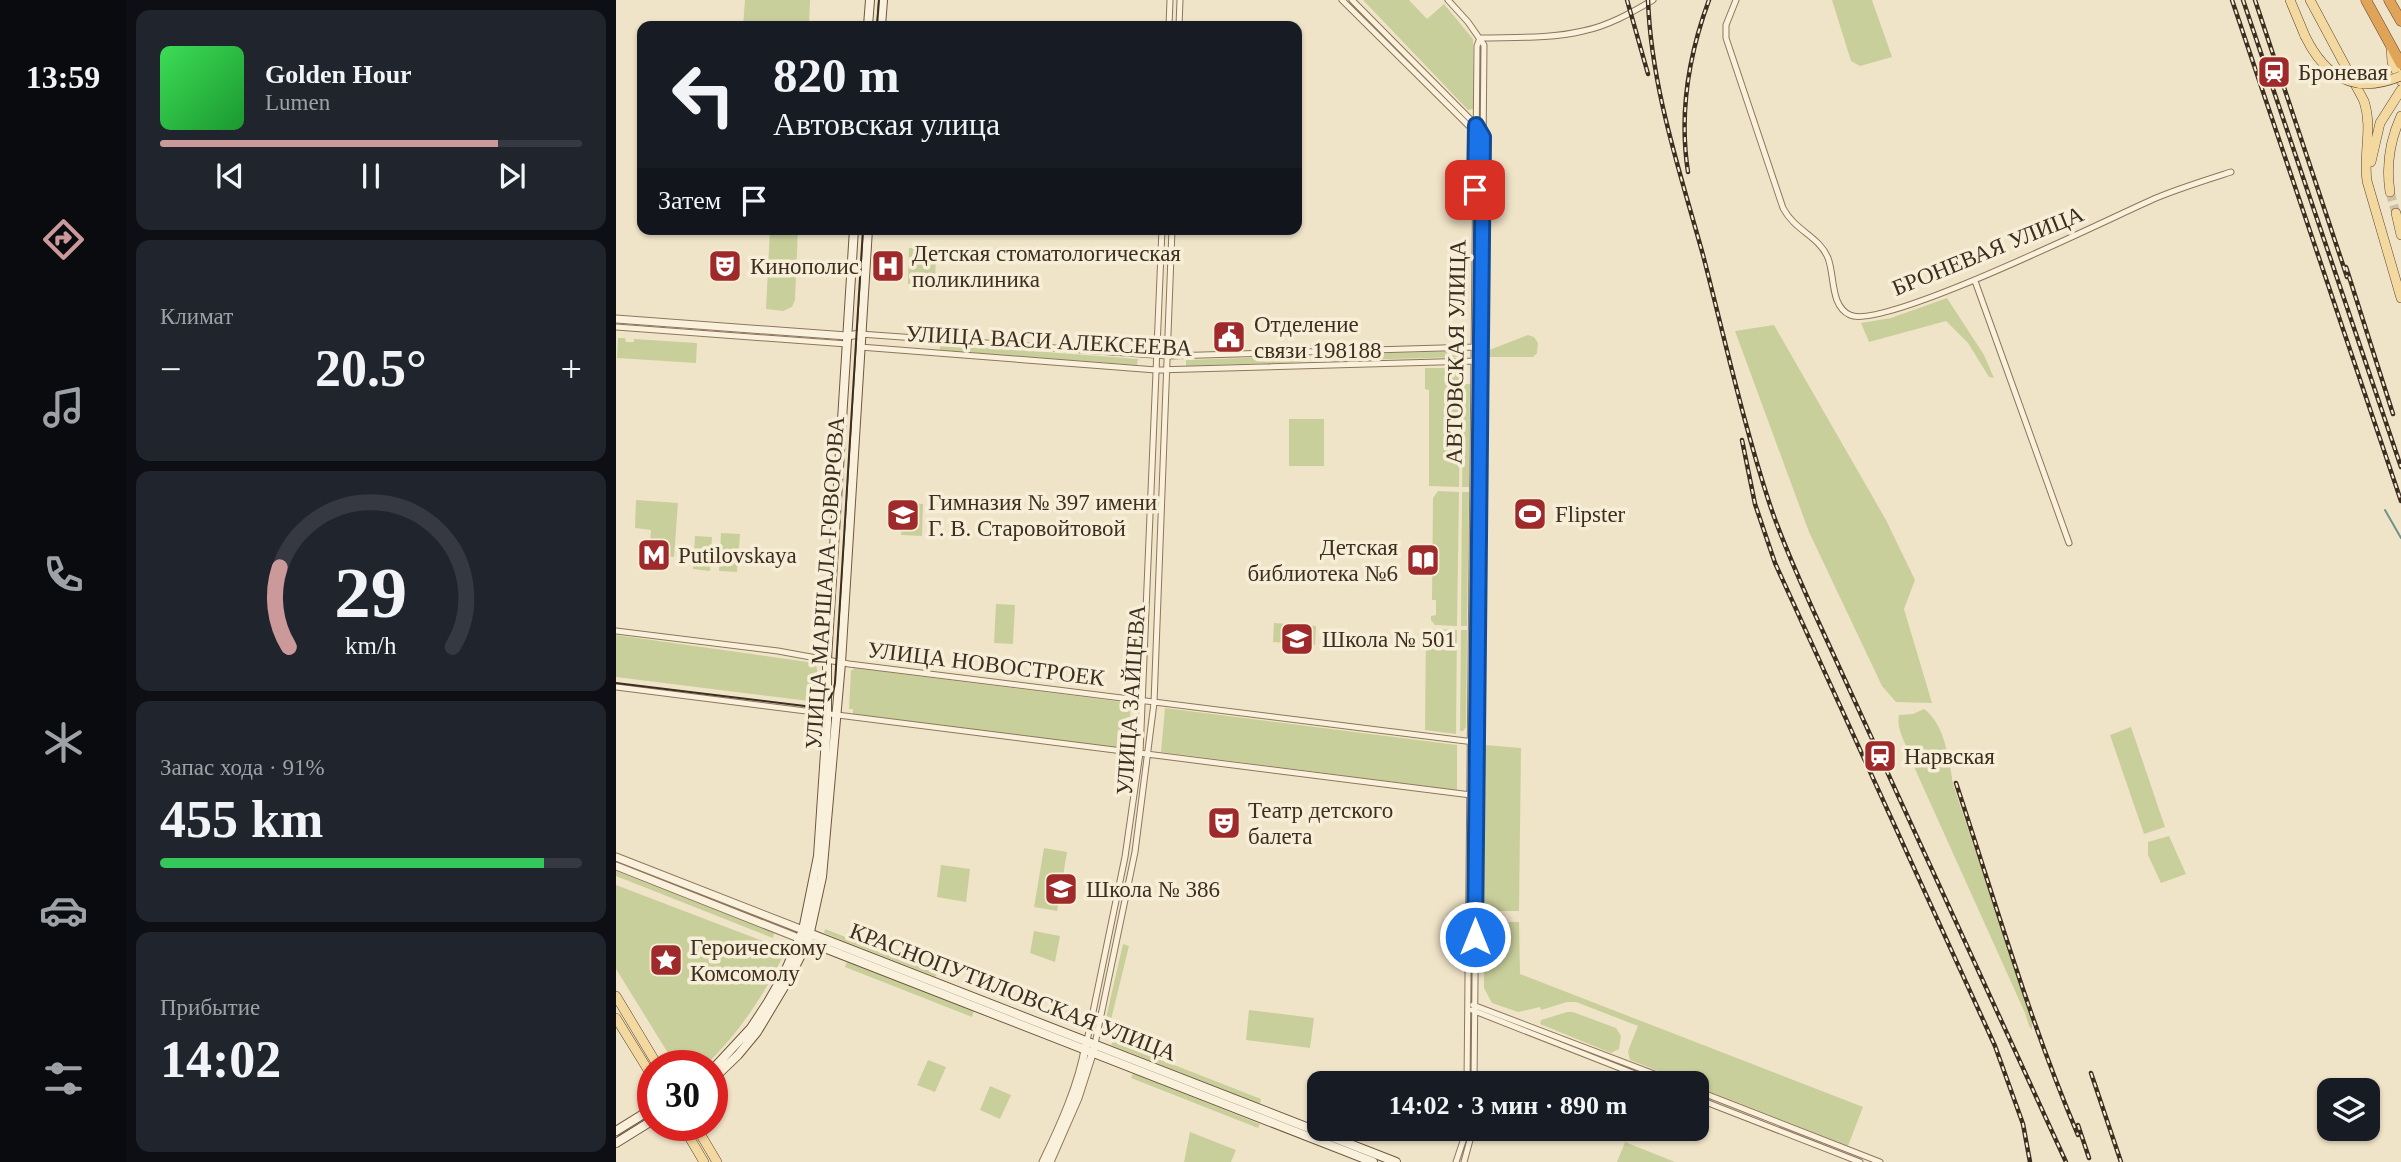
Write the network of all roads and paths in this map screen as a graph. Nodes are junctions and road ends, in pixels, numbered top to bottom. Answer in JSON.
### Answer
{"nodes":[{"id":1,"x":870,"y":0,"type":"edge"},
{"id":2,"x":883,"y":0,"type":"edge"},
{"id":3,"x":1170,"y":0,"type":"edge"},
{"id":4,"x":1180,"y":0,"type":"edge"},
{"id":5,"x":1342,"y":0,"type":"edge"},
{"id":6,"x":1352,"y":0,"type":"edge"},
{"id":7,"x":1448,"y":0,"type":"edge"},
{"id":8,"x":1653,"y":0,"type":"edge"},
{"id":9,"x":1736,"y":0,"type":"edge"},
{"id":10,"x":2290,"y":0,"type":"edge"},
{"id":11,"x":2310,"y":0,"type":"edge"},
{"id":12,"x":2366,"y":0,"type":"edge"},
{"id":13,"x":2389,"y":0,"type":"edge"},
{"id":14,"x":868,"y":21,"type":"edge"},
{"id":15,"x":881,"y":21,"type":"edge"},
{"id":16,"x":1169,"y":21,"type":"edge"},
{"id":17,"x":1179,"y":21,"type":"edge"},
{"id":18,"x":2401,"y":22,"type":"edge"},
{"id":19,"x":1480,"y":38,"type":"junction"},
{"id":20,"x":2391,"y":45,"type":"junction"},
{"id":21,"x":2401,"y":64,"type":"edge"},
{"id":22,"x":2401,"y":78,"type":"edge"},
{"id":23,"x":2401,"y":90,"type":"edge"},
{"id":24,"x":2401,"y":116,"type":"edge"},
{"id":25,"x":1476,"y":125,"type":"junction"},
{"id":26,"x":1476,"y":134,"type":"junction"},
{"id":27,"x":1483,"y":137,"type":"junction"},
{"id":28,"x":2231,"y":172,"type":"dead end"},
{"id":29,"x":2390,"y":192,"type":"tunnel mouth"},
{"id":30,"x":2396,"y":213,"type":"dead end"},
{"id":31,"x":2401,"y":234,"type":"edge"},
{"id":32,"x":854,"y":235,"type":"edge"},
{"id":33,"x":868,"y":235,"type":"edge"},
{"id":34,"x":1162,"y":235,"type":"edge"},
{"id":35,"x":1172,"y":235,"type":"edge"},
{"id":36,"x":1975,"y":281,"type":"junction"},
{"id":37,"x":2401,"y":298,"type":"edge"},
{"id":38,"x":616,"y":319,"type":"edge"},
{"id":39,"x":616,"y":327,"type":"edge"},
{"id":40,"x":860,"y":334,"type":"junction"},
{"id":41,"x":847,"y":340,"type":"junction"},
{"id":42,"x":860,"y":347,"type":"junction"},
{"id":43,"x":1478,"y":347,"type":"junction"},
{"id":44,"x":1157,"y":356,"type":"junction"},
{"id":45,"x":1168,"y":356,"type":"junction"},
{"id":46,"x":1477,"y":361,"type":"junction"},
{"id":47,"x":1156,"y":370,"type":"junction"},
{"id":48,"x":1167,"y":370,"type":"junction"},
{"id":49,"x":2069,"y":543,"type":"dead end"},
{"id":50,"x":616,"y":631,"type":"edge"},
{"id":51,"x":827,"y":659,"type":"junction"},
{"id":52,"x":841,"y":663,"type":"junction"},
{"id":53,"x":616,"y":687,"type":"edge"},
{"id":54,"x":1143,"y":702,"type":"junction"},
{"id":55,"x":1154,"y":703,"type":"junction"},
{"id":56,"x":826,"y":714,"type":"junction"},
{"id":57,"x":836,"y":715,"type":"junction"},
{"id":58,"x":1474,"y":742,"type":"junction"},
{"id":59,"x":1140,"y":753,"type":"junction"},
{"id":60,"x":1149,"y":754,"type":"junction"},
{"id":61,"x":1473,"y":795,"type":"junction"},
{"id":62,"x":616,"y":857,"type":"edge"},
{"id":63,"x":616,"y":866,"type":"edge"},
{"id":64,"x":806,"y":936,"type":"junction"},
{"id":65,"x":616,"y":996,"type":"edge"},
{"id":66,"x":1471,"y":1005,"type":"junction"},
{"id":67,"x":1474,"y":1012,"type":"junction"},
{"id":68,"x":616,"y":1018,"type":"edge"},
{"id":69,"x":1090,"y":1047,"type":"junction"},
{"id":70,"x":648,"y":1050,"type":"edge"},
{"id":71,"x":637,"y":1052,"type":"edge"},
{"id":72,"x":728,"y":1053,"type":"edge"},
{"id":73,"x":728,"y":1065,"type":"edge"},
{"id":74,"x":1468,"y":1071,"type":"edge"},
{"id":75,"x":1474,"y":1071,"type":"edge"},
{"id":76,"x":1627,"y":1071,"type":"edge"},
{"id":77,"x":1646,"y":1071,"type":"edge"},
{"id":78,"x":1709,"y":1095,"type":"edge"},
{"id":79,"x":1709,"y":1103,"type":"edge"},
{"id":80,"x":637,"y":1118,"type":"edge"},
{"id":81,"x":616,"y":1130,"type":"edge"},
{"id":82,"x":637,"y":1130,"type":"edge"},
{"id":83,"x":692,"y":1141,"type":"edge"},
{"id":84,"x":705,"y":1141,"type":"edge"},
{"id":85,"x":1463,"y":1141,"type":"edge"},
{"id":86,"x":1470,"y":1141,"type":"edge"},
{"id":87,"x":616,"y":1143,"type":"edge"},
{"id":88,"x":704,"y":1162,"type":"edge"},
{"id":89,"x":717,"y":1162,"type":"edge"},
{"id":90,"x":1043,"y":1162,"type":"edge"},
{"id":91,"x":1051,"y":1162,"type":"edge"},
{"id":92,"x":1373,"y":1162,"type":"edge"},
{"id":93,"x":1396,"y":1162,"type":"edge"},
{"id":94,"x":1456,"y":1162,"type":"edge"},
{"id":95,"x":1464,"y":1162,"type":"edge"},
{"id":96,"x":1860,"y":1162,"type":"edge"},
{"id":97,"x":1880,"y":1162,"type":"edge"}],
"edges":[{"from":1,"to":14,"type":"main road"},
{"from":2,"to":15,"type":"main road"},
{"from":3,"to":16,"type":"street"},
{"from":4,"to":17,"type":"street"},
{"from":5,"to":26,"type":"street"},
{"from":6,"to":25,"type":"street"},
{"from":7,"to":19,"type":"street"},
{"from":8,"to":19,"type":"street"},
{"from":9,"to":36,"type":"street","name":"БРОНЕВАЯ УЛИЦА"},
{"from":10,"to":22,"type":"main road","bridge":true},
{"from":11,"to":37,"type":"main road"},
{"from":12,"to":20,"type":"highway"},
{"from":13,"to":18,"type":"highway"},
{"from":19,"to":25,"type":"street","name":"АВТОВСКАЯ УЛИЦА"},
{"from":19,"to":27,"type":"street","name":"АВТОВСКАЯ УЛИЦА"},
{"from":20,"to":21,"type":"highway"},
{"from":20,"to":22,"type":"main road"},
{"from":23,"to":37,"type":"main road"},
{"from":24,"to":29,"type":"main road"},
{"from":25,"to":26,"type":"street","name":"АВТОВСКАЯ УЛИЦА"},
{"from":25,"to":27,"type":"street"},
{"from":26,"to":27,"type":"street"},
{"from":26,"to":43,"type":"street","name":"АВТОВСКАЯ УЛИЦА"},
{"from":27,"to":43,"type":"street","name":"АВТОВСКАЯ УЛИЦА"},
{"from":28,"to":36,"type":"street","name":"БРОНЕВАЯ УЛИЦА"},
{"from":30,"to":31,"type":"main road"},
{"from":32,"to":41,"type":"main road","name":"УЛИЦА МАРШАЛА ГОВОРОВА"},
{"from":33,"to":40,"type":"main road","name":"УЛИЦА МАРШАЛА ГОВОРОВА"},
{"from":34,"to":44,"type":"street","name":"УЛИЦА ЗАЙЦЕВА"},
{"from":35,"to":45,"type":"street","name":"УЛИЦА ЗАЙЦЕВА"},
{"from":36,"to":49,"type":"street"},
{"from":38,"to":41,"type":"street","name":"УЛИЦА ВАСИ АЛЕКСЕЕВА"},
{"from":39,"to":41,"type":"street","name":"УЛИЦА ВАСИ АЛЕКСЕЕВА"},
{"from":40,"to":41,"type":"street","name":"УЛИЦА ВАСИ АЛЕКСЕЕВА"},
{"from":40,"to":42,"type":"main road","name":"УЛИЦА МАРШАЛА ГОВОРОВА"},
{"from":40,"to":44,"type":"street","name":"УЛИЦА ВАСИ АЛЕКСЕЕВА"},
{"from":41,"to":42,"type":"street","name":"УЛИЦА ВАСИ АЛЕКСЕЕВА"},
{"from":41,"to":51,"type":"main road","name":"УЛИЦА МАРШАЛА ГОВОРОВА"},
{"from":42,"to":47,"type":"street","name":"УЛИЦА ВАСИ АЛЕКСЕЕВА"},
{"from":42,"to":52,"type":"main road","name":"УЛИЦА МАРШАЛА ГОВОРОВА"},
{"from":43,"to":45,"type":"street","name":"УЛИЦА ВАСИ АЛЕКСЕЕВА"},
{"from":43,"to":46,"type":"street","name":"АВТОВСКАЯ УЛИЦА"},
{"from":44,"to":45,"type":"street","name":"УЛИЦА ВАСИ АЛЕКСЕЕВА"},
{"from":44,"to":47,"type":"street","name":"УЛИЦА ЗАЙЦЕВА"},
{"from":45,"to":48,"type":"street","name":"УЛИЦА ЗАЙЦЕВА"},
{"from":46,"to":48,"type":"street","name":"УЛИЦА ВАСИ АЛЕКСЕЕВА"},
{"from":46,"to":58,"type":"street","name":"АВТОВСКАЯ УЛИЦА"},
{"from":47,"to":48,"type":"street","name":"УЛИЦА ВАСИ АЛЕКСЕЕВА"},
{"from":47,"to":54,"type":"street","name":"УЛИЦА ЗАЙЦЕВА"},
{"from":48,"to":55,"type":"street","name":"УЛИЦА ЗАЙЦЕВА"},
{"from":50,"to":51,"type":"street","name":"УЛИЦА НОВОСТРОЕК"},
{"from":51,"to":52,"type":"street","name":"УЛИЦА НОВОСТРОЕК"},
{"from":51,"to":56,"type":"main road","name":"УЛИЦА МАРШАЛА ГОВОРОВА"},
{"from":52,"to":54,"type":"street","name":"УЛИЦА НОВОСТРОЕК"},
{"from":52,"to":57,"type":"main road","name":"УЛИЦА МАРШАЛА ГОВОРОВА"},
{"from":53,"to":56,"type":"street"},
{"from":54,"to":55,"type":"street","name":"УЛИЦА НОВОСТРОЕК"},
{"from":54,"to":59,"type":"street","name":"УЛИЦА ЗАЙЦЕВА"},
{"from":55,"to":58,"type":"street","name":"УЛИЦА НОВОСТРОЕК"},
{"from":55,"to":60,"type":"street","name":"УЛИЦА ЗАЙЦЕВА"},
{"from":56,"to":57,"type":"street"},
{"from":56,"to":64,"type":"main road","name":"УЛИЦА МАРШАЛА ГОВОРОВА"},
{"from":57,"to":59,"type":"street"},
{"from":57,"to":64,"type":"main road","name":"УЛИЦА МАРШАЛА ГОВОРОВА"},
{"from":58,"to":61,"type":"street","name":"АВТОВСКАЯ УЛИЦА"},
{"from":59,"to":60,"type":"street"},
{"from":59,"to":69,"type":"street","name":"УЛИЦА ЗАЙЦЕВА"},
{"from":60,"to":61,"type":"street"},
{"from":60,"to":69,"type":"street","name":"УЛИЦА ЗАЙЦЕВА"},
{"from":61,"to":66,"type":"street","name":"АВТОВСКАЯ УЛИЦА"},
{"from":62,"to":64,"type":"street","name":"КРАСНОПУТИЛОВСКАЯ УЛИЦА"},
{"from":63,"to":64,"type":"street","name":"КРАСНОПУТИЛОВСКАЯ УЛИЦА"},
{"from":64,"to":69,"type":"main road","name":"КРАСНОПУТИЛОВСКАЯ УЛИЦА"},
{"from":64,"to":72,"type":"main road"},
{"from":64,"to":73,"type":"main road"},
{"from":65,"to":70,"type":"main road"},
{"from":66,"to":67,"type":"street","name":"АВТОВСКАЯ УЛИЦА"},
{"from":66,"to":74,"type":"street","name":"АВТОВСКАЯ УЛИЦА"},
{"from":66,"to":77,"type":"street"},
{"from":67,"to":75,"type":"street","name":"АВТОВСКАЯ УЛИЦА"},
{"from":67,"to":76,"type":"street"},
{"from":68,"to":71,"type":"main road"},
{"from":69,"to":90,"type":"street","name":"УЛИЦА ЗАЙЦЕВА"},
{"from":69,"to":91,"type":"street","name":"УЛИЦА ЗАЙЦЕВА"},
{"from":69,"to":92,"type":"main road","name":"КРАСНОПУТИЛОВСКАЯ УЛИЦА"},
{"from":69,"to":93,"type":"main road","name":"КРАСНОПУТИЛОВСКАЯ УЛИЦА"},
{"from":78,"to":97,"type":"street"},
{"from":79,"to":96,"type":"street"},
{"from":80,"to":81,"type":"main road"},
{"from":82,"to":87,"type":"main road"},
{"from":83,"to":88,"type":"main road"},
{"from":84,"to":89,"type":"main road"},
{"from":85,"to":94,"type":"street"},
{"from":86,"to":95,"type":"street"}]}
